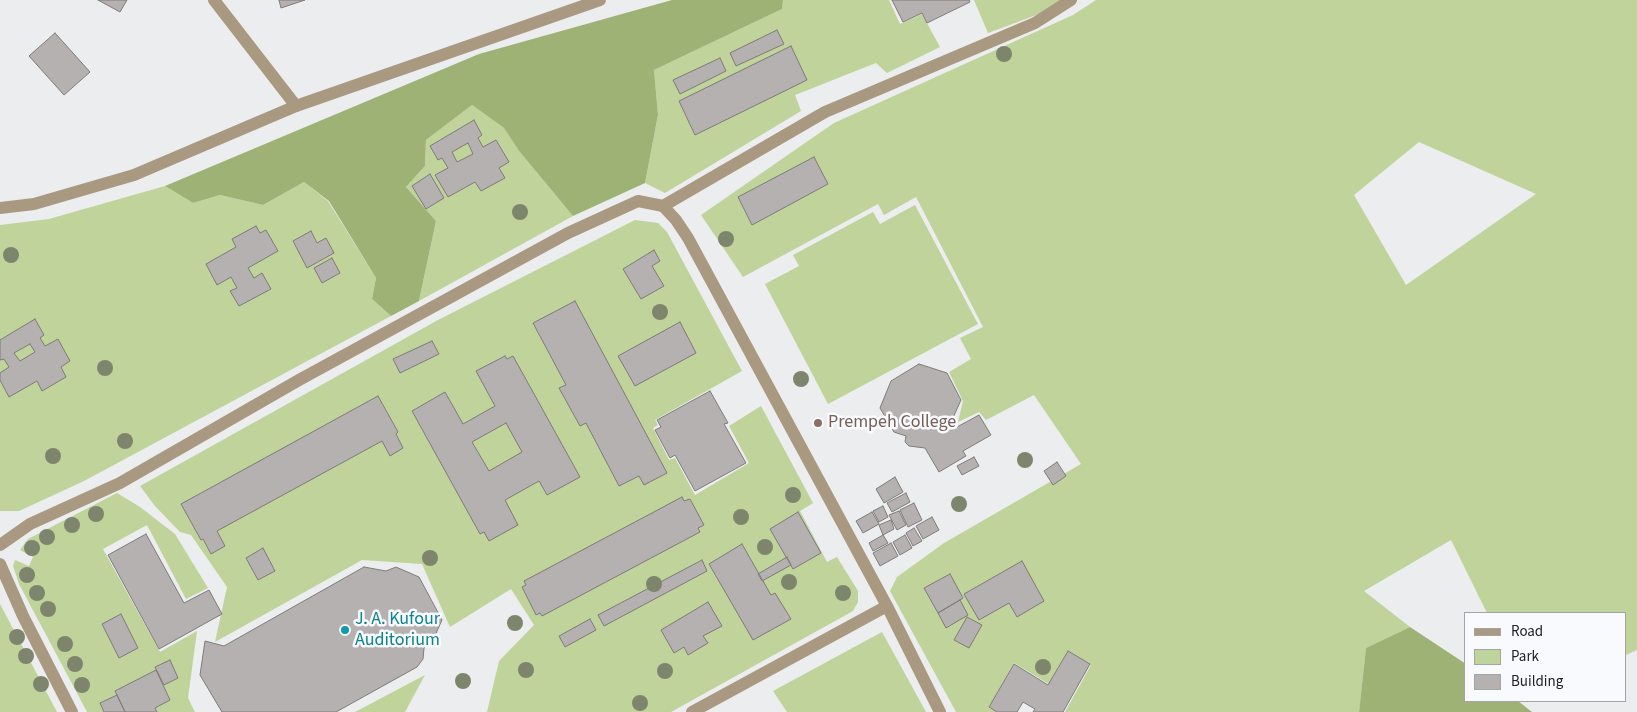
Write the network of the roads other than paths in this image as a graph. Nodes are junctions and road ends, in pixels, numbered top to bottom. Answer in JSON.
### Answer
{"nodes":[{"id":1,"x":214,"y":0,"type":"edge"},
{"id":2,"x":600,"y":0,"type":"edge"},
{"id":3,"x":1071,"y":0,"type":"edge"},
{"id":4,"x":296,"y":106,"type":"junction"},
{"id":5,"x":663,"y":206,"type":"junction"},
{"id":6,"x":0,"y":208,"type":"edge"},
{"id":7,"x":0,"y":545,"type":"edge"},
{"id":8,"x":0,"y":564,"type":"edge"},
{"id":9,"x":886,"y":606,"type":"junction"},
{"id":10,"x":72,"y":712,"type":"edge"},
{"id":11,"x":692,"y":712,"type":"edge"},
{"id":12,"x":940,"y":712,"type":"edge"}],
"edges":[{"from":1,"to":4,"type":"street"},
{"from":2,"to":4,"type":"street"},
{"from":3,"to":5,"type":"street"},
{"from":4,"to":6,"type":"street"},
{"from":5,"to":7,"type":"street"},
{"from":5,"to":9,"type":"street"},
{"from":8,"to":10,"type":"street"},
{"from":9,"to":11,"type":"street"},
{"from":9,"to":12,"type":"street"}]}
